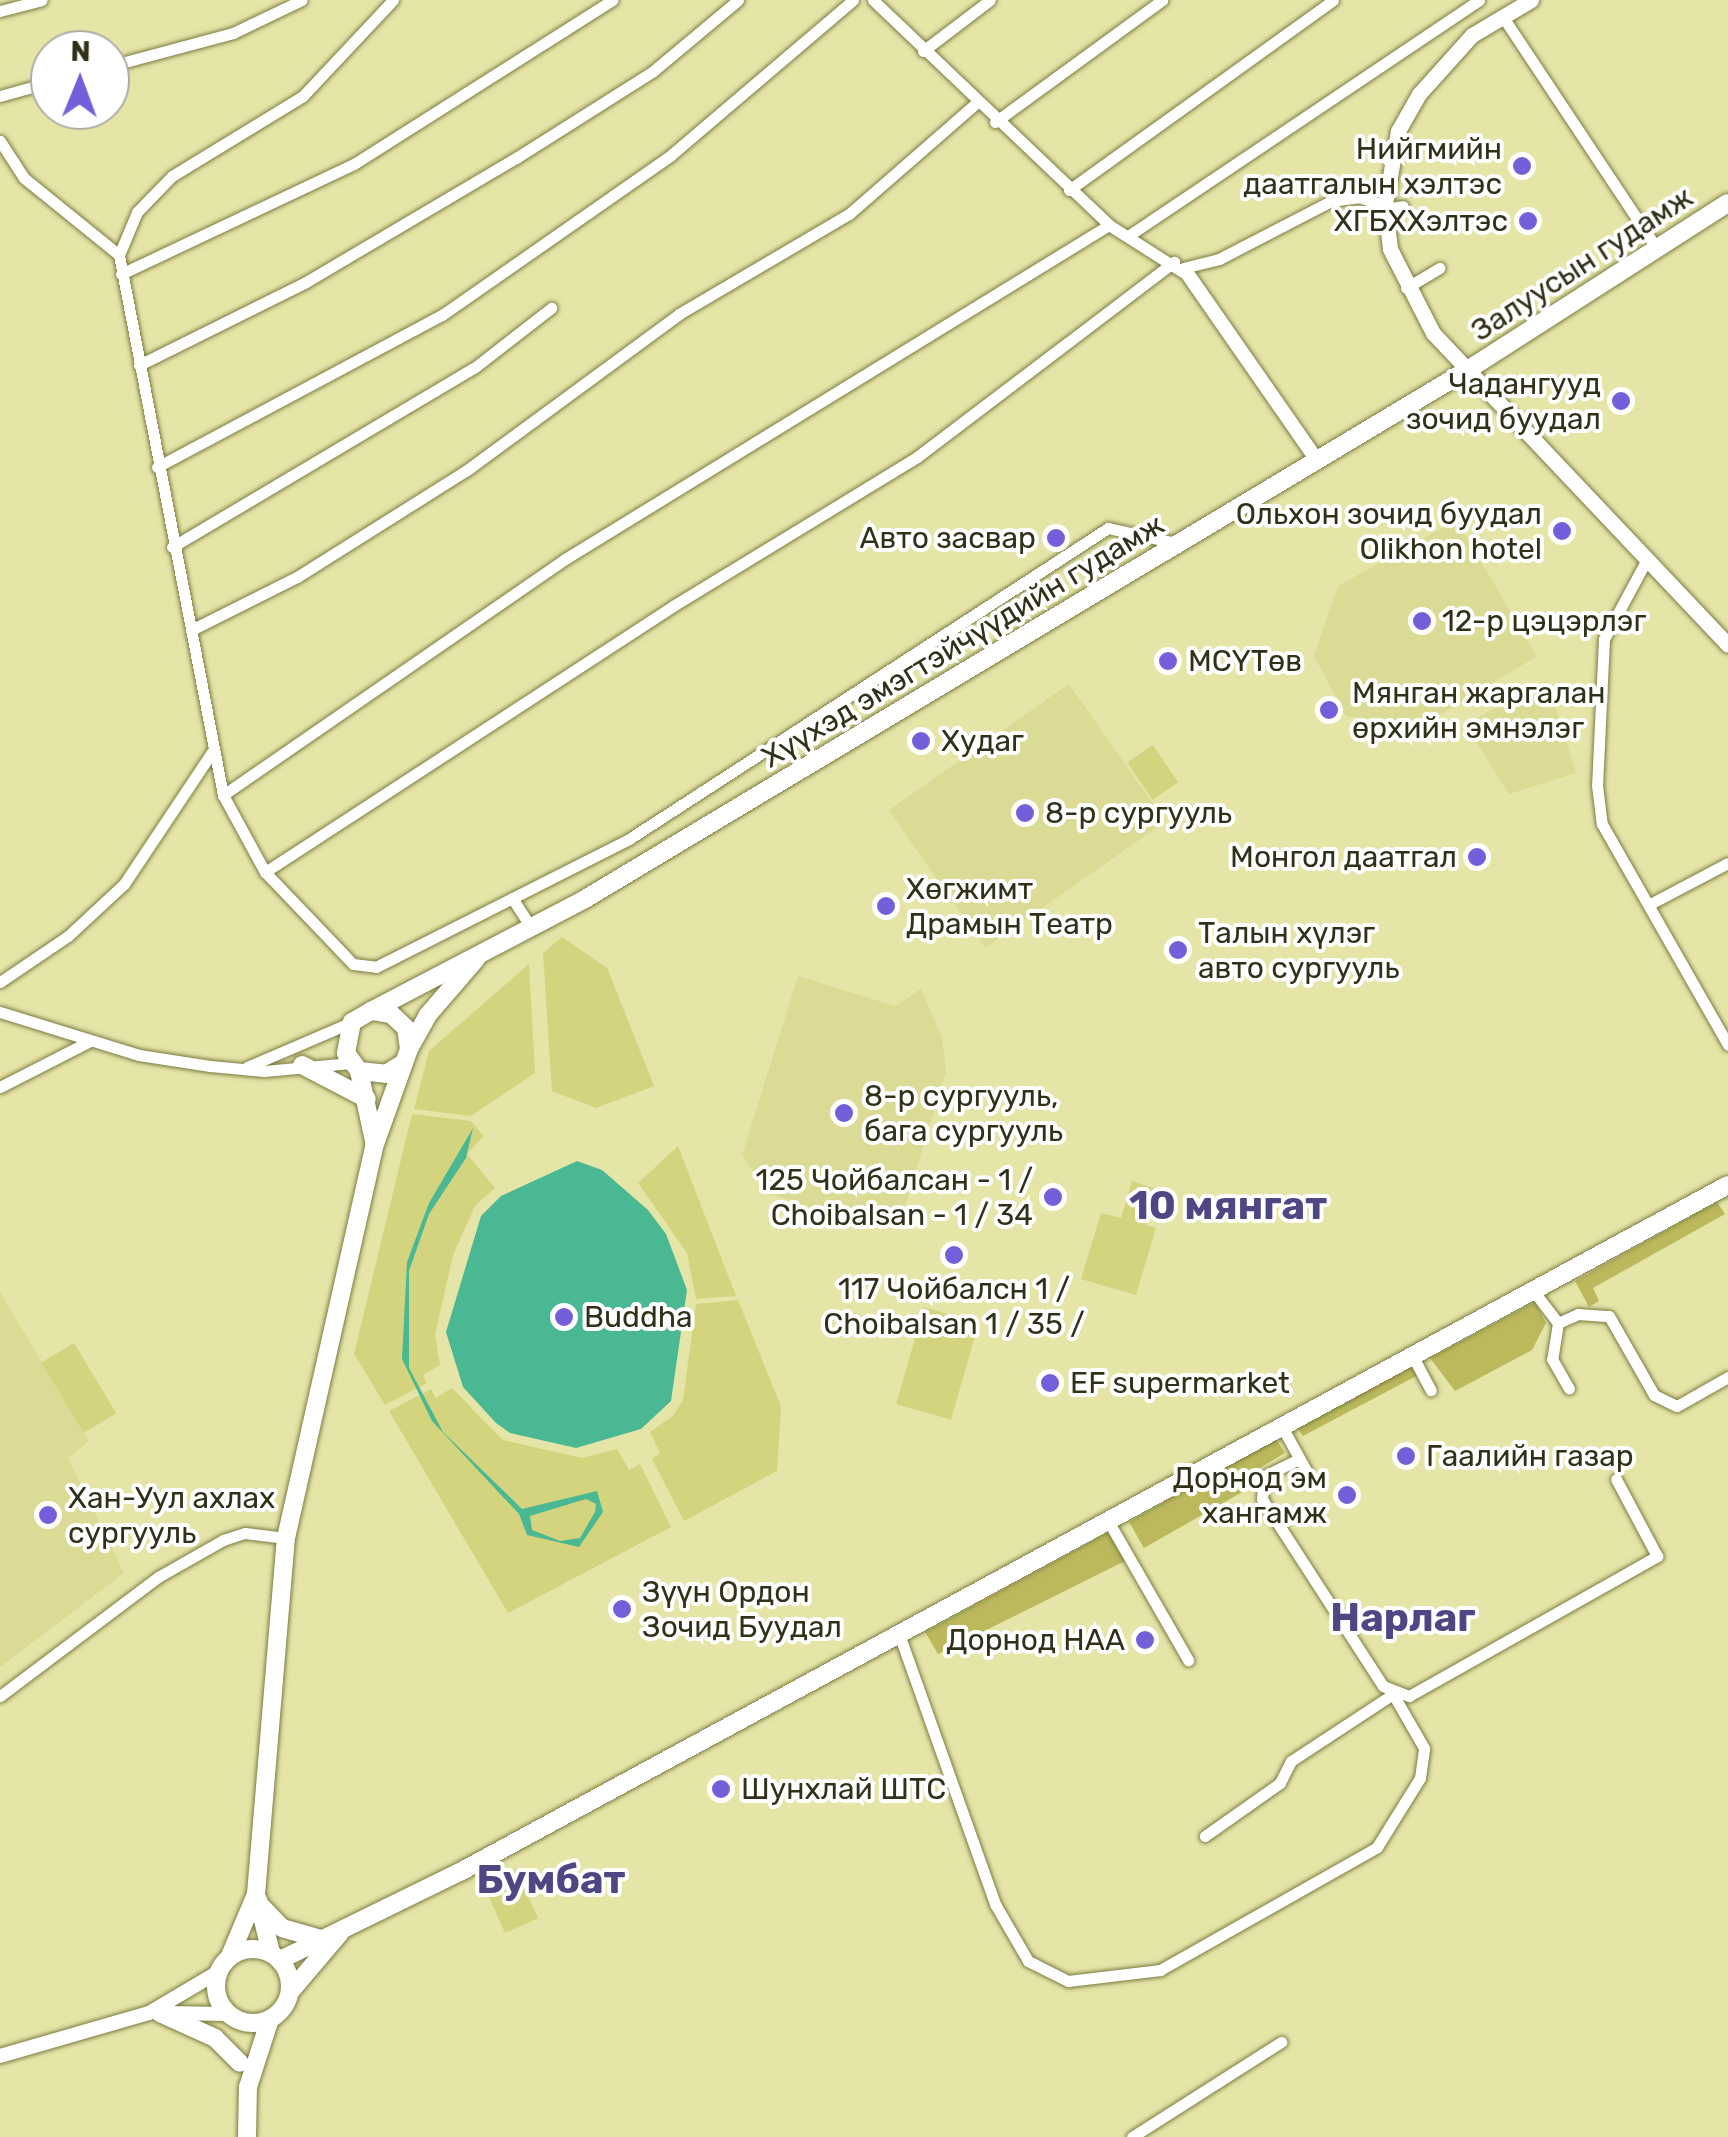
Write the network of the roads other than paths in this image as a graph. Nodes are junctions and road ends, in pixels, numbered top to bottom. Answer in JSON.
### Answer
{"nodes":[{"id":1,"x":42,"y":0,"type":"edge"},
{"id":2,"x":302,"y":0,"type":"edge"},
{"id":3,"x":393,"y":0,"type":"edge"},
{"id":4,"x":612,"y":0,"type":"edge"},
{"id":5,"x":738,"y":0,"type":"edge"},
{"id":6,"x":853,"y":0,"type":"edge"},
{"id":7,"x":873,"y":0,"type":"edge"},
{"id":8,"x":990,"y":0,"type":"edge"},
{"id":9,"x":1162,"y":0,"type":"edge"},
{"id":10,"x":1333,"y":0,"type":"edge"},
{"id":11,"x":1479,"y":0,"type":"edge"},
{"id":12,"x":1531,"y":0,"type":"edge"},
{"id":13,"x":0,"y":11,"type":"edge"},
{"id":14,"x":1503,"y":17,"type":"junction"},
{"id":15,"x":923,"y":51,"type":"junction"},
{"id":16,"x":130,"y":61,"type":"edge"},
{"id":17,"x":30,"y":88,"type":"edge"},
{"id":18,"x":0,"y":96,"type":"edge"},
{"id":19,"x":975,"y":104,"type":"junction"},
{"id":20,"x":995,"y":122,"type":"junction"},
{"id":21,"x":0,"y":141,"type":"edge"},
{"id":22,"x":1069,"y":190,"type":"junction"},
{"id":23,"x":1728,"y":203,"type":"edge"},
{"id":24,"x":1404,"y":206,"type":"dead end"},
{"id":25,"x":1385,"y":207,"type":"junction"},
{"id":26,"x":1109,"y":225,"type":"junction"},
{"id":27,"x":1128,"y":236,"type":"junction"},
{"id":28,"x":1657,"y":249,"type":"junction"},
{"id":29,"x":120,"y":255,"type":"junction"},
{"id":30,"x":1439,"y":268,"type":"dead end"},
{"id":31,"x":1182,"y":269,"type":"junction"},
{"id":32,"x":121,"y":274,"type":"junction"},
{"id":33,"x":1406,"y":288,"type":"junction"},
{"id":34,"x":550,"y":308,"type":"dead end"},
{"id":35,"x":140,"y":365,"type":"junction"},
{"id":36,"x":1466,"y":371,"type":"junction"},
{"id":37,"x":1316,"y":460,"type":"junction"},
{"id":38,"x":157,"y":467,"type":"junction"},
{"id":39,"x":1180,"y":544,"type":"junction"},
{"id":40,"x":172,"y":547,"type":"junction"},
{"id":41,"x":1646,"y":560,"type":"junction"},
{"id":42,"x":190,"y":630,"type":"junction"},
{"id":43,"x":1728,"y":645,"type":"edge"},
{"id":44,"x":214,"y":748,"type":"junction"},
{"id":45,"x":223,"y":794,"type":"junction"},
{"id":46,"x":1728,"y":863,"type":"edge"},
{"id":47,"x":265,"y":872,"type":"junction"},
{"id":48,"x":512,"y":898,"type":"junction"},
{"id":49,"x":1652,"y":902,"type":"junction"},
{"id":50,"x":531,"y":926,"type":"junction"},
{"id":51,"x":483,"y":951,"type":"junction"},
{"id":52,"x":0,"y":982,"type":"edge"},
{"id":53,"x":371,"y":1011,"type":"junction"},
{"id":54,"x":0,"y":1012,"type":"edge"},
{"id":55,"x":352,"y":1022,"type":"junction"},
{"id":56,"x":90,"y":1041,"type":"junction"},
{"id":57,"x":1728,"y":1045,"type":"edge"},
{"id":58,"x":406,"y":1056,"type":"junction"},
{"id":59,"x":302,"y":1065,"type":"junction"},
{"id":60,"x":355,"y":1067,"type":"junction"},
{"id":61,"x":232,"y":1068,"type":"junction"},
{"id":62,"x":0,"y":1086,"type":"edge"},
{"id":63,"x":368,"y":1099,"type":"junction"},
{"id":64,"x":374,"y":1147,"type":"junction"},
{"id":65,"x":1727,"y":1189,"type":"edge"},
{"id":66,"x":1532,"y":1288,"type":"junction"},
{"id":67,"x":1558,"y":1324,"type":"junction"},
{"id":68,"x":1412,"y":1356,"type":"junction"},
{"id":69,"x":1728,"y":1377,"type":"edge"},
{"id":70,"x":1431,"y":1390,"type":"dead end"},
{"id":71,"x":1569,"y":1390,"type":"dead end"},
{"id":72,"x":1282,"y":1425,"type":"junction"},
{"id":73,"x":1300,"y":1459,"type":"junction"},
{"id":74,"x":1308,"y":1474,"type":"dead end"},
{"id":75,"x":1616,"y":1479,"type":"dead end"},
{"id":76,"x":1107,"y":1519,"type":"junction"},
{"id":77,"x":286,"y":1538,"type":"junction"},
{"id":78,"x":898,"y":1634,"type":"junction"},
{"id":79,"x":1188,"y":1660,"type":"dead end"},
{"id":80,"x":1393,"y":1694,"type":"junction"},
{"id":81,"x":0,"y":1696,"type":"edge"},
{"id":82,"x":1204,"y":1836,"type":"dead end"},
{"id":83,"x":258,"y":1899,"type":"junction"},
{"id":84,"x":344,"y":1929,"type":"junction"},
{"id":85,"x":320,"y":1939,"type":"junction"},
{"id":86,"x":230,"y":1956,"type":"junction"},
{"id":87,"x":276,"y":1956,"type":"junction"},
{"id":88,"x":218,"y":1972,"type":"junction"},
{"id":89,"x":290,"y":1992,"type":"junction"},
{"id":90,"x":154,"y":2013,"type":"junction"},
{"id":91,"x":234,"y":2017,"type":"junction"},
{"id":92,"x":270,"y":2019,"type":"junction"},
{"id":93,"x":1281,"y":2042,"type":"dead end"},
{"id":94,"x":0,"y":2056,"type":"edge"},
{"id":95,"x":240,"y":2062,"type":"junction"},
{"id":96,"x":248,"y":2087,"type":"junction"},
{"id":97,"x":247,"y":2137,"type":"edge"},
{"id":98,"x":1132,"y":2137,"type":"edge"}],
"edges":[{"from":1,"to":13,"type":"street"},
{"from":2,"to":16,"type":"street"},
{"from":3,"to":29,"type":"street"},
{"from":4,"to":32,"type":"street"},
{"from":5,"to":35,"type":"street"},
{"from":6,"to":38,"type":"street"},
{"from":7,"to":15,"type":"street"},
{"from":8,"to":15,"type":"street"},
{"from":9,"to":20,"type":"street"},
{"from":10,"to":22,"type":"street"},
{"from":11,"to":27,"type":"street"},
{"from":12,"to":14,"type":"main road"},
{"from":14,"to":25,"type":"main road"},
{"from":14,"to":28,"type":"street"},
{"from":15,"to":19,"type":"street"},
{"from":17,"to":18,"type":"street"},
{"from":19,"to":20,"type":"street"},
{"from":19,"to":42,"type":"street"},
{"from":20,"to":22,"type":"street"},
{"from":21,"to":29,"type":"street"},
{"from":22,"to":26,"type":"street"},
{"from":23,"to":28,"type":"main road","name":"Залуусын гудамж"},
{"from":24,"to":25,"type":"street"},
{"from":25,"to":31,"type":"street"},
{"from":25,"to":33,"type":"main road"},
{"from":26,"to":27,"type":"street"},
{"from":26,"to":45,"type":"street"},
{"from":27,"to":31,"type":"street"},
{"from":28,"to":36,"type":"main road","name":"Залуусын гудамж"},
{"from":29,"to":32,"type":"street"},
{"from":30,"to":33,"type":"street"},
{"from":31,"to":37,"type":"street"},
{"from":31,"to":47,"type":"street"},
{"from":32,"to":35,"type":"street"},
{"from":33,"to":36,"type":"main road"},
{"from":34,"to":40,"type":"street"},
{"from":35,"to":38,"type":"street"},
{"from":36,"to":37,"type":"main road","name":"Хүүхэд эмэгтэйчүүдийн гудамж"},
{"from":36,"to":41,"type":"main road"},
{"from":37,"to":39,"type":"main road","name":"Хүүхэд эмэгтэйчүүдийн гудамж"},
{"from":38,"to":40,"type":"street"},
{"from":39,"to":48,"type":"street"},
{"from":39,"to":50,"type":"main road","name":"Хүүхэд эмэгтэйчүүдийн гудамж"},
{"from":40,"to":42,"type":"street"},
{"from":41,"to":43,"type":"main road"},
{"from":41,"to":49,"type":"street"},
{"from":42,"to":44,"type":"street"},
{"from":44,"to":45,"type":"street"},
{"from":44,"to":52,"type":"street"},
{"from":45,"to":47,"type":"street"},
{"from":46,"to":49,"type":"street"},
{"from":47,"to":48,"type":"street"},
{"from":48,"to":50,"type":"street"},
{"from":49,"to":57,"type":"street"},
{"from":50,"to":51,"type":"main road","name":"Хүүхэд эмэгтэйчүүдийн гудамж"},
{"from":51,"to":53,"type":"main road","name":"Хүүхэд эмэгтэйчүүдийн гудамж"},
{"from":51,"to":58,"type":"main road","name":"Хүүхэд эмэгтэйчүүдийн гудамж"},
{"from":53,"to":55,"type":"main road","name":"Хүүхэд эмэгтэйчүүдийн гудамж"},
{"from":53,"to":58,"type":"main road"},
{"from":54,"to":56,"type":"street"},
{"from":55,"to":60,"type":"main road","name":"Хүүхэд эмэгтэйчүүдийн гудамж"},
{"from":55,"to":61,"type":"street"},
{"from":56,"to":61,"type":"street"},
{"from":56,"to":62,"type":"street"},
{"from":58,"to":60,"type":"main road"},
{"from":58,"to":64,"type":"main road","name":"Хүүхэд эмэгтэйчүүдийн гудамж"},
{"from":59,"to":60,"type":"street"},
{"from":59,"to":61,"type":"street"},
{"from":59,"to":63,"type":"main road"},
{"from":60,"to":63,"type":"main road","name":"Хүүхэд эмэгтэйчүүдийн гудамж"},
{"from":63,"to":64,"type":"main road","name":"Хүүхэд эмэгтэйчүүдийн гудамж"},
{"from":64,"to":77,"type":"main road","name":"Хүүхэд эмэгтэйчүүдийн гудамж"},
{"from":65,"to":66,"type":"main road"},
{"from":66,"to":67,"type":"street"},
{"from":66,"to":68,"type":"main road"},
{"from":67,"to":69,"type":"street"},
{"from":67,"to":71,"type":"street"},
{"from":68,"to":70,"type":"street"},
{"from":68,"to":72,"type":"main road"},
{"from":72,"to":73,"type":"street"},
{"from":72,"to":76,"type":"main road"},
{"from":73,"to":74,"type":"street"},
{"from":73,"to":80,"type":"street"},
{"from":75,"to":80,"type":"street"},
{"from":76,"to":78,"type":"main road"},
{"from":76,"to":79,"type":"street"},
{"from":77,"to":81,"type":"street"},
{"from":77,"to":83,"type":"main road","name":"Хүүхэд эмэгтэйчүүдийн гудамж"},
{"from":78,"to":80,"type":"street"},
{"from":78,"to":84,"type":"main road"},
{"from":80,"to":82,"type":"street"},
{"from":83,"to":85,"type":"main road"},
{"from":83,"to":86,"type":"main road","name":"Хүүхэд эмэгтэйчүүдийн гудамж"},
{"from":83,"to":87,"type":"main road","name":"Хүүхэд эмэгтэйчүүдийн гудамж"},
{"from":84,"to":85,"type":"main road"},
{"from":84,"to":89,"type":"main road"},
{"from":85,"to":87,"type":"main road"},
{"from":86,"to":87,"type":"main road"},
{"from":86,"to":88,"type":"main road"},
{"from":87,"to":89,"type":"main road"},
{"from":88,"to":90,"type":"street"},
{"from":88,"to":91,"type":"main road"},
{"from":89,"to":92,"type":"main road"},
{"from":90,"to":91,"type":"street"},
{"from":90,"to":94,"type":"street"},
{"from":90,"to":95,"type":"main road"},
{"from":91,"to":92,"type":"main road"},
{"from":91,"to":95,"type":"main road"},
{"from":92,"to":96,"type":"main road"},
{"from":93,"to":98,"type":"street"},
{"from":95,"to":96,"type":"main road"},
{"from":96,"to":97,"type":"main road"}]}
